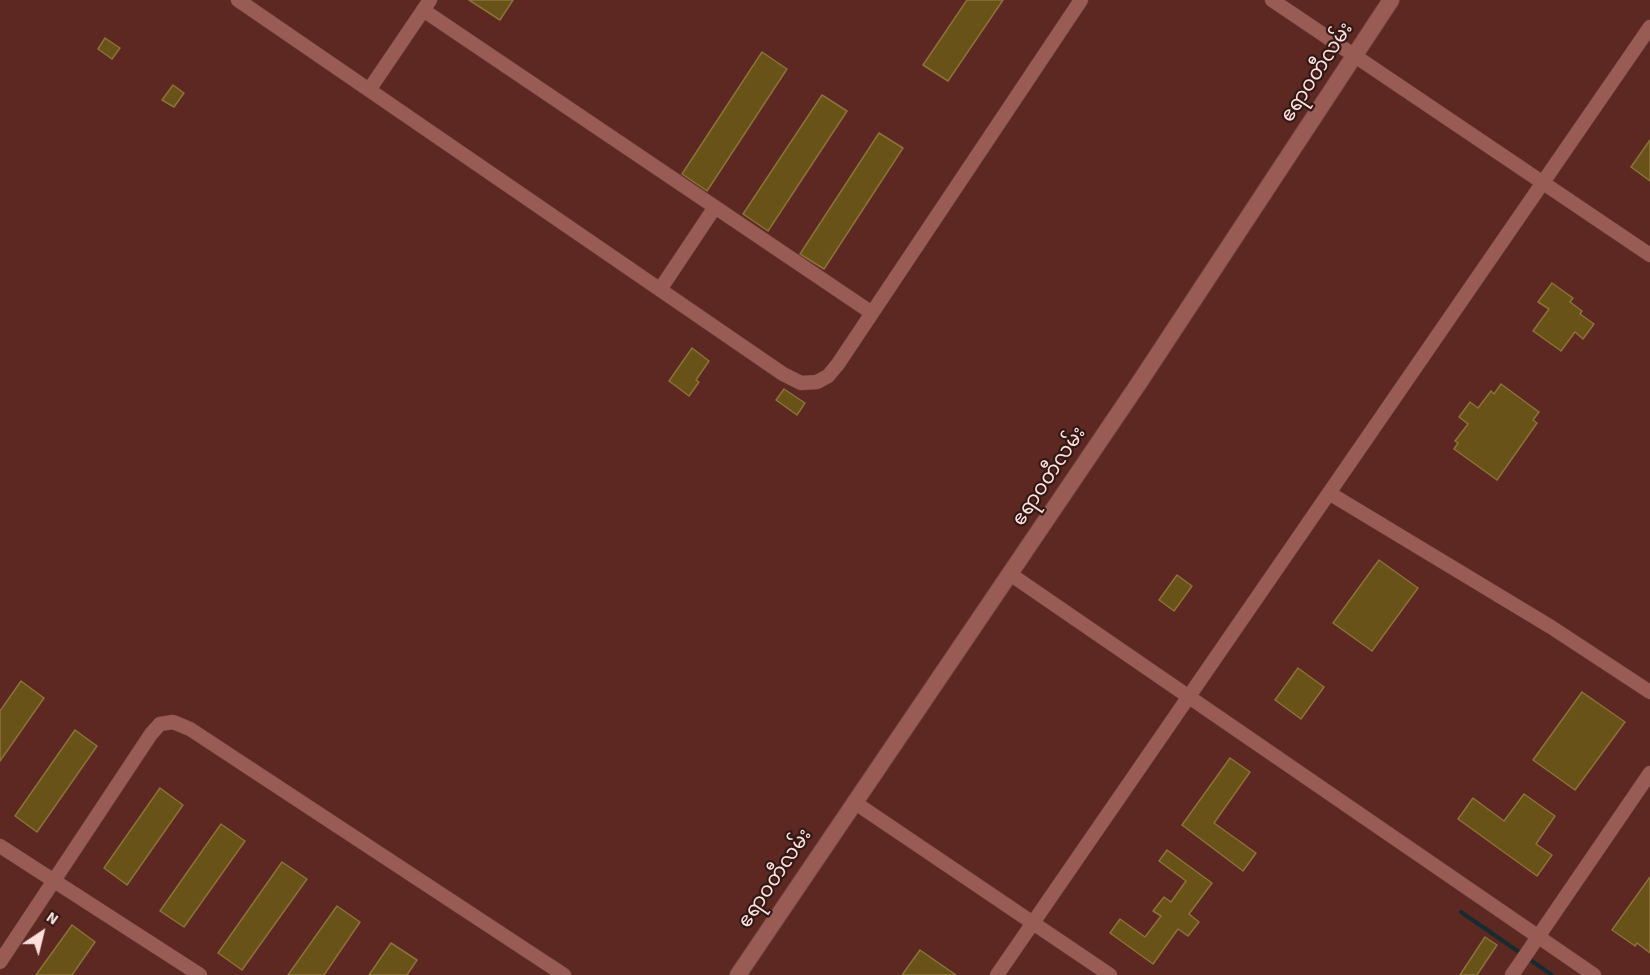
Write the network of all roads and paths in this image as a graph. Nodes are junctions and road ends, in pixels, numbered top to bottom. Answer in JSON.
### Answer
{"nodes":[{"id":1,"x":238,"y":0,"type":"edge"},
{"id":2,"x":1081,"y":0,"type":"edge"},
{"id":3,"x":1272,"y":0,"type":"edge"},
{"id":4,"x":1391,"y":0,"type":"edge"},
{"id":5,"x":426,"y":5,"type":"edge"},
{"id":6,"x":1650,"y":27,"type":"edge"},
{"id":7,"x":1356,"y":54,"type":"junction"},
{"id":8,"x":369,"y":90,"type":"junction"},
{"id":9,"x":1544,"y":183,"type":"junction"},
{"id":10,"x":715,"y":207,"type":"junction"},
{"id":11,"x":1650,"y":255,"type":"edge"},
{"id":12,"x":661,"y":288,"type":"junction"},
{"id":13,"x":872,"y":314,"type":"junction"},
{"id":14,"x":1329,"y":493,"type":"junction"},
{"id":15,"x":1010,"y":574,"type":"junction"},
{"id":16,"x":1650,"y":692,"type":"edge"},
{"id":17,"x":1188,"y":696,"type":"junction"},
{"id":18,"x":1650,"y":772,"type":"edge"},
{"id":19,"x":854,"y":802,"type":"junction"},
{"id":20,"x":0,"y":846,"type":"edge"},
{"id":21,"x":53,"y":882,"type":"junction"},
{"id":22,"x":1032,"y":922,"type":"junction"},
{"id":23,"x":1539,"y":937,"type":"junction"},
{"id":24,"x":0,"y":962,"type":"edge"},
{"id":25,"x":200,"y":975,"type":"edge"},
{"id":26,"x":564,"y":975,"type":"edge"},
{"id":27,"x":738,"y":975,"type":"edge"},
{"id":28,"x":997,"y":975,"type":"edge"},
{"id":29,"x":1110,"y":975,"type":"edge"},
{"id":30,"x":1512,"y":975,"type":"edge"},
{"id":31,"x":1594,"y":975,"type":"edge"}],
"edges":[{"from":1,"to":8,"type":"street"},
{"from":2,"to":13,"type":"street"},
{"from":3,"to":7,"type":"street"},
{"from":4,"to":7,"type":"street","name":"ဧရာဝတီလမ်း"},
{"from":5,"to":8,"type":"street"},
{"from":5,"to":10,"type":"street"},
{"from":6,"to":9,"type":"street"},
{"from":7,"to":9,"type":"street"},
{"from":7,"to":15,"type":"street","name":"ဧရာဝတီလမ်း"},
{"from":8,"to":12,"type":"street"},
{"from":9,"to":11,"type":"street"},
{"from":9,"to":14,"type":"street"},
{"from":10,"to":12,"type":"street"},
{"from":10,"to":13,"type":"street"},
{"from":12,"to":13,"type":"street"},
{"from":14,"to":16,"type":"street"},
{"from":14,"to":17,"type":"street"},
{"from":15,"to":17,"type":"street"},
{"from":15,"to":19,"type":"street","name":"ဧရာဝတီလမ်း"},
{"from":17,"to":22,"type":"street"},
{"from":17,"to":23,"type":"street"},
{"from":18,"to":23,"type":"street"},
{"from":19,"to":22,"type":"street"},
{"from":19,"to":27,"type":"street","name":"ဧရာဝတီလမ်း"},
{"from":20,"to":21,"type":"street"},
{"from":21,"to":24,"type":"street"},
{"from":21,"to":25,"type":"street"},
{"from":21,"to":26,"type":"street"},
{"from":22,"to":28,"type":"street"},
{"from":22,"to":29,"type":"street"},
{"from":23,"to":30,"type":"street"},
{"from":23,"to":31,"type":"street"}]}
